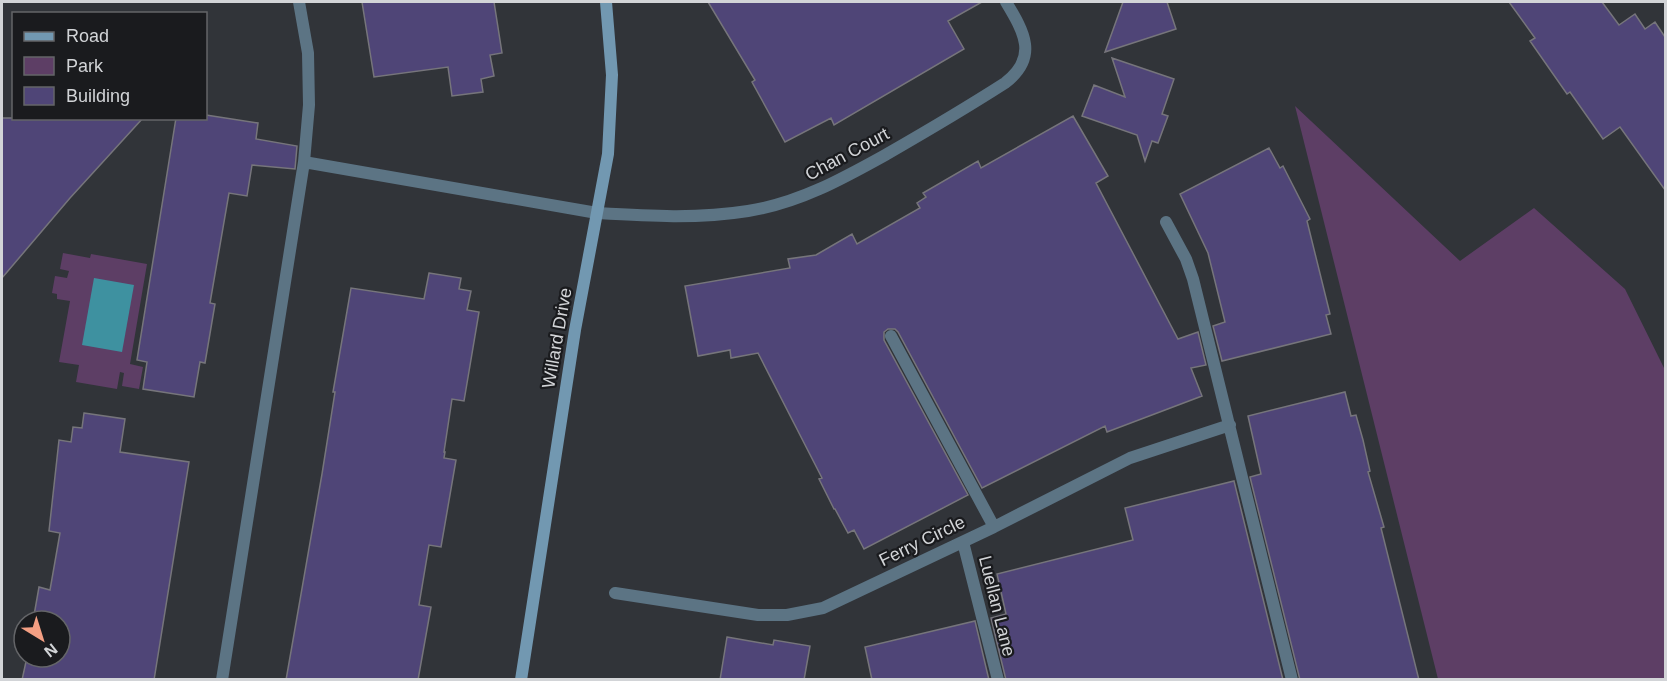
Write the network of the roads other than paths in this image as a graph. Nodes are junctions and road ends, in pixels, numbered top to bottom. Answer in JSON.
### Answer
{"nodes":[{"id":1,"x":299,"y":2,"type":"edge"},
{"id":2,"x":606,"y":2,"type":"edge"},
{"id":3,"x":1006,"y":2,"type":"edge"},
{"id":4,"x":304,"y":162,"type":"junction"},
{"id":5,"x":597,"y":213,"type":"junction"},
{"id":6,"x":1166,"y":222,"type":"dead end"},
{"id":7,"x":891,"y":336,"type":"dead end"},
{"id":8,"x":1230,"y":425,"type":"junction"},
{"id":9,"x":993,"y":527,"type":"junction"},
{"id":10,"x":963,"y":542,"type":"junction"},
{"id":11,"x":615,"y":593,"type":"dead end"},
{"id":12,"x":222,"y":680,"type":"edge"},
{"id":13,"x":521,"y":680,"type":"edge"},
{"id":14,"x":998,"y":680,"type":"edge"},
{"id":15,"x":1292,"y":680,"type":"edge"}],
"edges":[{"from":1,"to":4,"type":"street"},
{"from":2,"to":5,"type":"street","name":"Willard Drive"},
{"from":3,"to":5,"type":"street","name":"Chan Court"},
{"from":4,"to":5,"type":"street","name":"Chan Court"},
{"from":4,"to":12,"type":"street"},
{"from":5,"to":13,"type":"street","name":"Willard Drive"},
{"from":6,"to":8,"type":"street"},
{"from":7,"to":9,"type":"street"},
{"from":8,"to":9,"type":"street","name":"Ferry Circle"},
{"from":8,"to":15,"type":"street"},
{"from":9,"to":10,"type":"street","name":"Ferry Circle"},
{"from":10,"to":11,"type":"street","name":"Ferry Circle"},
{"from":10,"to":14,"type":"street","name":"Luellan Lane"}]}
